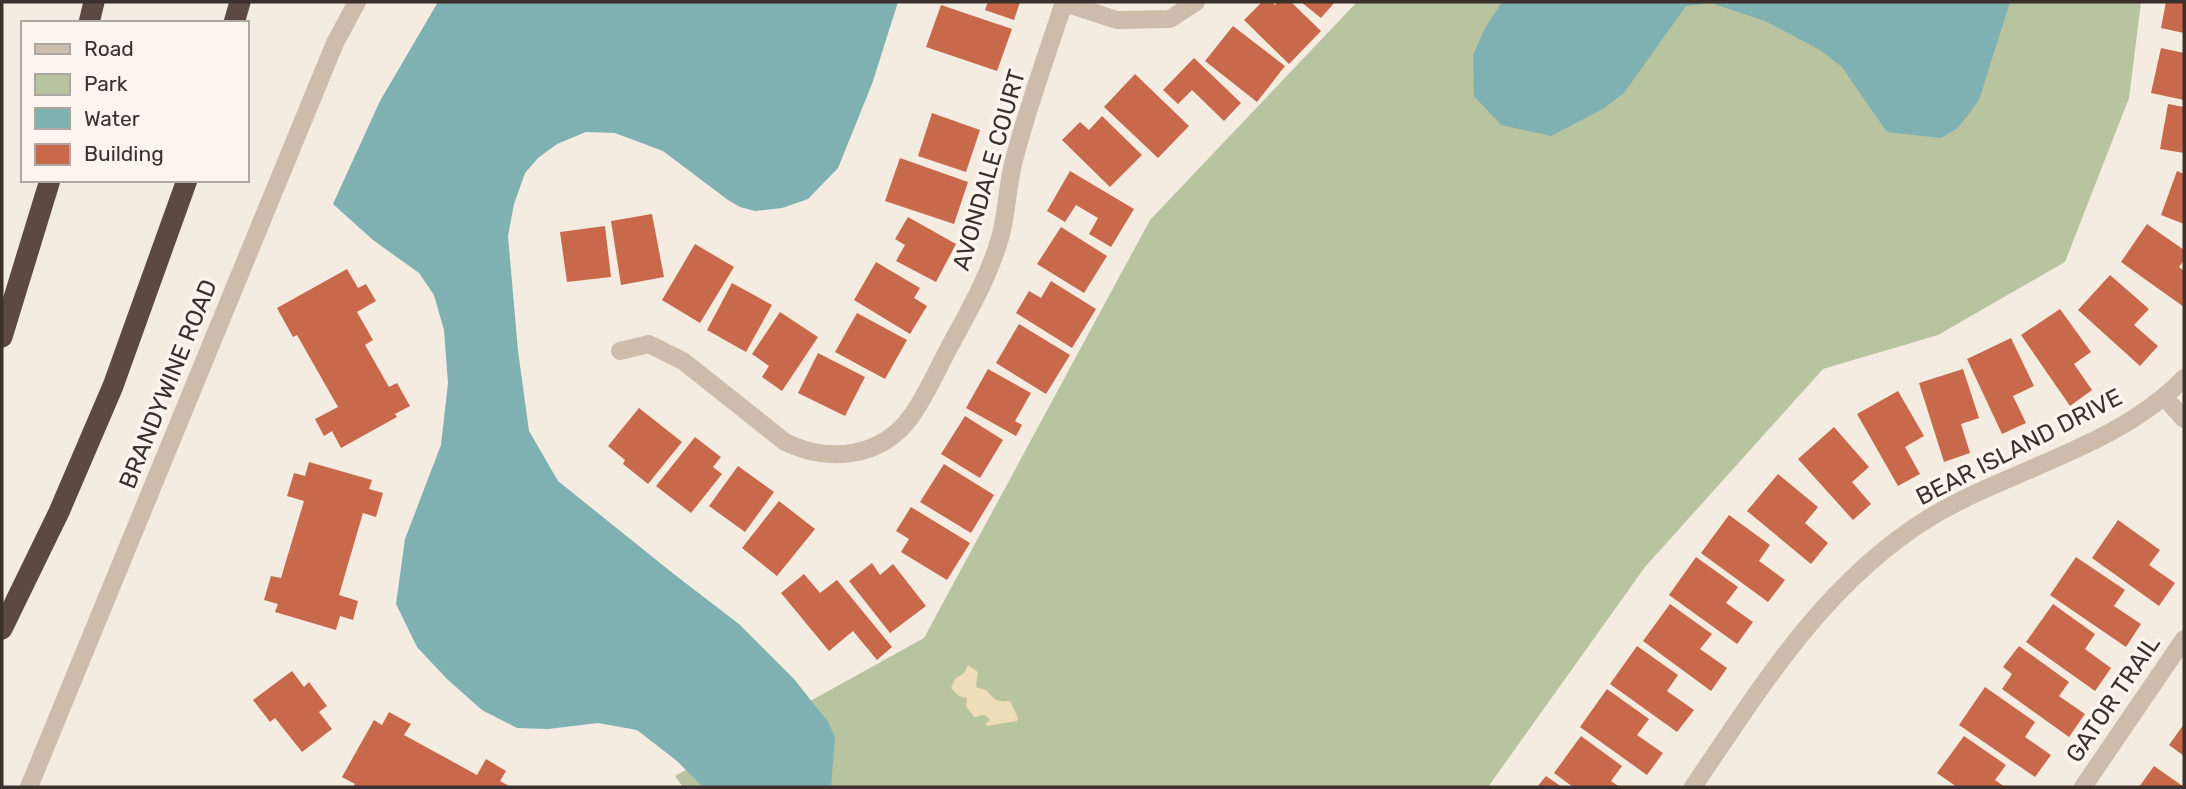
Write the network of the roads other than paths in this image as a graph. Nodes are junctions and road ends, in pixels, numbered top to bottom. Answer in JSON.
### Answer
{"nodes":[{"id":1,"x":94,"y":2,"type":"edge"},
{"id":2,"x":240,"y":2,"type":"edge"},
{"id":3,"x":357,"y":2,"type":"edge"},
{"id":4,"x":1064,"y":2,"type":"edge"},
{"id":5,"x":1196,"y":2,"type":"edge"},
{"id":6,"x":89,"y":21,"type":"edge"},
{"id":7,"x":235,"y":21,"type":"edge"},
{"id":8,"x":49,"y":182,"type":"edge"},
{"id":9,"x":186,"y":182,"type":"edge"},
{"id":10,"x":2,"y":337,"type":"edge"},
{"id":11,"x":620,"y":351,"type":"dead end"},
{"id":12,"x":2184,"y":378,"type":"edge"},
{"id":13,"x":2165,"y":398,"type":"junction"},
{"id":14,"x":2184,"y":419,"type":"edge"},
{"id":15,"x":2,"y":629,"type":"edge"},
{"id":16,"x":2184,"y":639,"type":"edge"},
{"id":17,"x":29,"y":787,"type":"edge"},
{"id":18,"x":1693,"y":787,"type":"edge"},
{"id":19,"x":2083,"y":787,"type":"edge"}],
"edges":[{"from":1,"to":6,"type":"highway"},
{"from":2,"to":7,"type":"highway"},
{"from":3,"to":17,"type":"street","name":"BRANDYWINE ROAD"},
{"from":4,"to":5,"type":"street"},
{"from":4,"to":11,"type":"street","name":"AVONDALE COURT"},
{"from":8,"to":10,"type":"highway"},
{"from":9,"to":15,"type":"highway"},
{"from":12,"to":13,"type":"street","name":"BEAR ISLAND DRIVE"},
{"from":13,"to":14,"type":"street"},
{"from":13,"to":18,"type":"street","name":"BEAR ISLAND DRIVE"},
{"from":16,"to":19,"type":"street","name":"GATOR TRAIL"}]}
